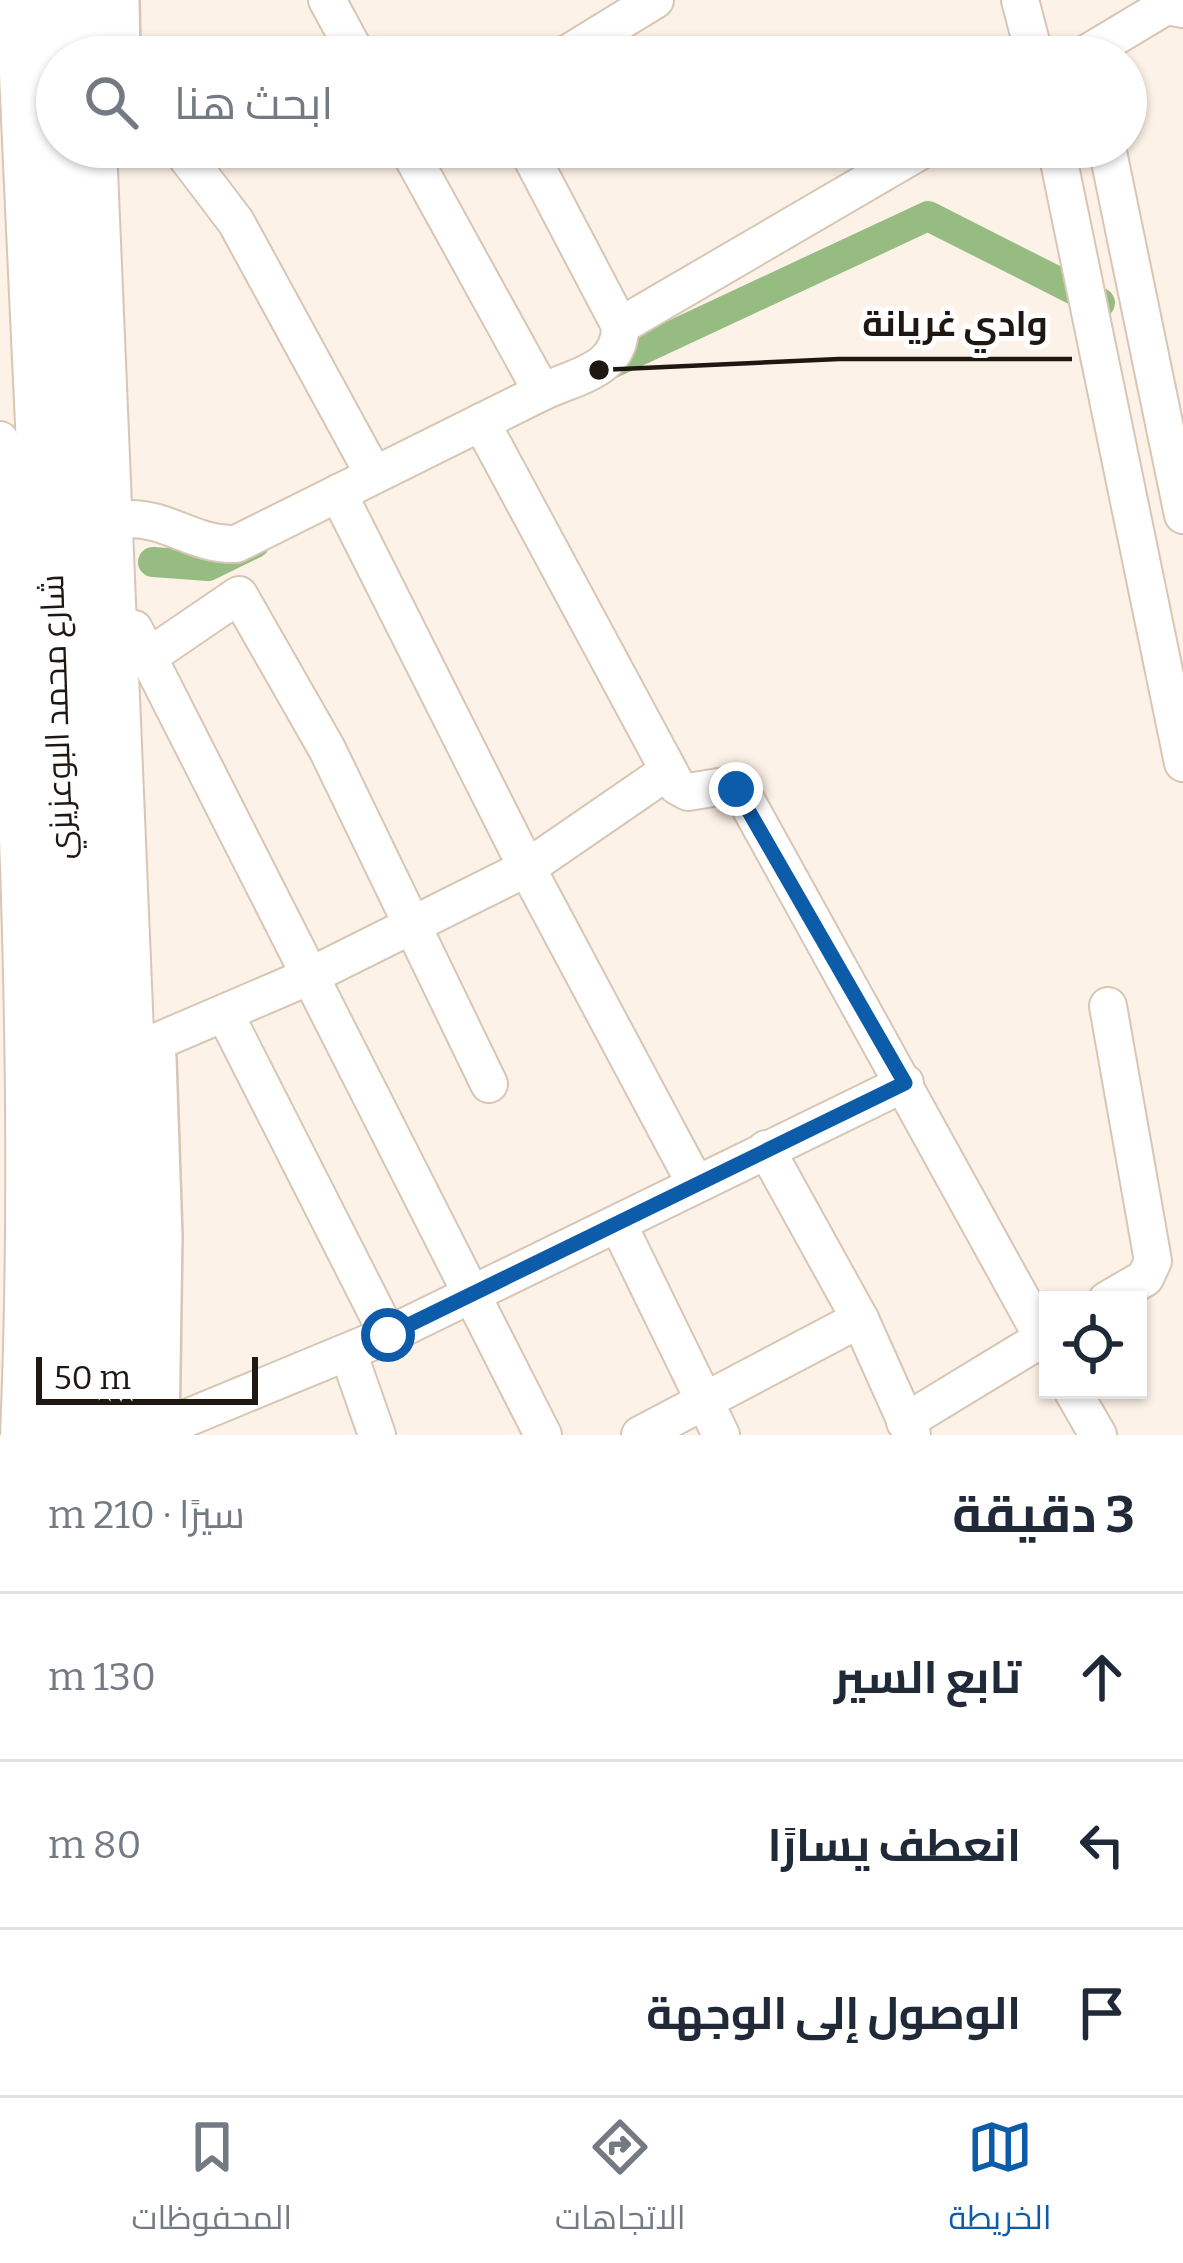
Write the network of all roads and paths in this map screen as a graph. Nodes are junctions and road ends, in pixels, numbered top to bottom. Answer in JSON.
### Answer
{"nodes":[{"id":1,"x":30,"y":0,"type":"edge"},
{"id":2,"x":76,"y":0,"type":"edge"},
{"id":3,"x":113,"y":0,"type":"edge"},
{"id":4,"x":327,"y":0,"type":"edge"},
{"id":5,"x":1020,"y":0,"type":"edge"},
{"id":6,"x":642,"y":3,"type":"edge"},
{"id":7,"x":1171,"y":5,"type":"edge"},
{"id":8,"x":79,"y":36,"type":"edge"},
{"id":9,"x":114,"y":36,"type":"edge"},
{"id":10,"x":347,"y":36,"type":"edge"},
{"id":11,"x":593,"y":36,"type":"edge"},
{"id":12,"x":1030,"y":36,"type":"edge"},
{"id":13,"x":1119,"y":36,"type":"edge"},
{"id":14,"x":85,"y":168,"type":"edge"},
{"id":15,"x":117,"y":168,"type":"edge"},
{"id":16,"x":195,"y":168,"type":"edge"},
{"id":17,"x":419,"y":168,"type":"edge"},
{"id":18,"x":537,"y":168,"type":"edge"},
{"id":19,"x":891,"y":168,"type":"edge"},
{"id":20,"x":1060,"y":168,"type":"edge"},
{"id":21,"x":1112,"y":168,"type":"edge"},
{"id":22,"x":620,"y":326,"type":"junction"},
{"id":23,"x":542,"y":392,"type":"junction"},
{"id":24,"x":1174,"y":412,"type":"edge"},
{"id":25,"x":481,"y":422,"type":"junction"},
{"id":26,"x":1118,"y":437,"type":"junction"},
{"id":27,"x":0,"y":440,"type":"edge"},
{"id":28,"x":374,"y":475,"type":"junction"},
{"id":29,"x":338,"y":493,"type":"junction"},
{"id":30,"x":1183,"y":515,"type":"edge"},
{"id":31,"x":128,"y":519,"type":"junction"},
{"id":32,"x":236,"y":544,"type":"junction"},
{"id":33,"x":239,"y":595,"type":"junction"},
{"id":34,"x":126,"y":635,"type":"junction"},
{"id":35,"x":1175,"y":678,"type":"edge"},
{"id":36,"x":26,"y":753,"type":"edge"},
{"id":37,"x":1183,"y":763,"type":"edge"},
{"id":38,"x":668,"y":771,"type":"junction"},
{"id":39,"x":527,"y":868,"type":"junction"},
{"id":40,"x":9,"y":909,"type":"edge"},
{"id":41,"x":412,"y":927,"type":"junction"},
{"id":42,"x":310,"y":976,"type":"junction"},
{"id":43,"x":1108,"y":1006,"type":"dead end"},
{"id":44,"x":225,"y":1014,"type":"junction"},
{"id":45,"x":149,"y":1045,"type":"junction"},
{"id":46,"x":30,"y":1061,"type":"edge"},
{"id":47,"x":905,"y":1083,"type":"junction"},
{"id":48,"x":489,"y":1084,"type":"dead end"},
{"id":49,"x":766,"y":1150,"type":"junction"},
{"id":50,"x":12,"y":1154,"type":"edge"},
{"id":51,"x":695,"y":1183,"type":"junction"},
{"id":52,"x":617,"y":1224,"type":"junction"},
{"id":53,"x":14,"y":1245,"type":"edge"},
{"id":54,"x":1123,"y":1291,"type":"edge"},
{"id":55,"x":471,"y":1293,"type":"junction"},
{"id":56,"x":860,"y":1319,"type":"junction"},
{"id":57,"x":1039,"y":1327,"type":"edge"},
{"id":58,"x":388,"y":1335,"type":"junction"},
{"id":59,"x":1039,"y":1344,"type":"edge"},
{"id":60,"x":348,"y":1352,"type":"junction"},
{"id":61,"x":1077,"y":1399,"type":"edge"},
{"id":62,"x":714,"y":1418,"type":"edge"},
{"id":63,"x":908,"y":1428,"type":"edge"},
{"id":64,"x":139,"y":1434,"type":"edge"},
{"id":65,"x":20,"y":1435,"type":"edge"},
{"id":66,"x":64,"y":1435,"type":"edge"},
{"id":67,"x":377,"y":1435,"type":"edge"},
{"id":68,"x":543,"y":1435,"type":"edge"},
{"id":69,"x":640,"y":1435,"type":"edge"},
{"id":70,"x":1098,"y":1435,"type":"edge"}],
"edges":[{"from":1,"to":36,"type":"highway","name":"شارع محمد البوعزيزي"},
{"from":2,"to":8,"type":"highway"},
{"from":3,"to":9,"type":"main road"},
{"from":4,"to":10,"type":"street"},
{"from":5,"to":12,"type":"street"},
{"from":6,"to":11,"type":"street"},
{"from":7,"to":13,"type":"street"},
{"from":14,"to":34,"type":"highway","name":"شارع محمد البوعزيزي"},
{"from":15,"to":31,"type":"main road"},
{"from":16,"to":28,"type":"street"},
{"from":17,"to":23,"type":"street"},
{"from":18,"to":22,"type":"street"},
{"from":19,"to":22,"type":"street"},
{"from":20,"to":26,"type":"street"},
{"from":21,"to":24,"type":"street"},
{"from":22,"to":23,"type":"street"},
{"from":23,"to":25,"type":"street"},
{"from":24,"to":26,"type":"street"},
{"from":24,"to":30,"type":"street"},
{"from":25,"to":28,"type":"street"},
{"from":25,"to":38,"type":"street"},
{"from":26,"to":35,"type":"street"},
{"from":27,"to":36,"type":"street"},
{"from":28,"to":29,"type":"street"},
{"from":29,"to":32,"type":"street"},
{"from":29,"to":39,"type":"street"},
{"from":31,"to":32,"type":"street"},
{"from":31,"to":34,"type":"main road"},
{"from":32,"to":33,"type":"street"},
{"from":33,"to":34,"type":"street"},
{"from":33,"to":41,"type":"street"},
{"from":34,"to":42,"type":"street"},
{"from":34,"to":45,"type":"main road"},
{"from":34,"to":64,"type":"highway","name":"شارع محمد البوعزيزي"},
{"from":35,"to":37,"type":"street"},
{"from":36,"to":40,"type":"street"},
{"from":36,"to":46,"type":"highway","name":"شارع محمد البوعزيزي"},
{"from":38,"to":39,"type":"street"},
{"from":38,"to":47,"type":"street"},
{"from":39,"to":41,"type":"street"},
{"from":39,"to":51,"type":"street"},
{"from":40,"to":46,"type":"street"},
{"from":41,"to":42,"type":"street"},
{"from":41,"to":48,"type":"street"},
{"from":42,"to":44,"type":"street"},
{"from":42,"to":55,"type":"street"},
{"from":43,"to":54,"type":"street"},
{"from":44,"to":45,"type":"street"},
{"from":44,"to":58,"type":"street"},
{"from":45,"to":64,"type":"main road"},
{"from":46,"to":50,"type":"street"},
{"from":46,"to":66,"type":"highway","name":"شارع محمد البوعزيزي"},
{"from":47,"to":49,"type":"street"},
{"from":47,"to":57,"type":"street"},
{"from":49,"to":51,"type":"street"},
{"from":49,"to":56,"type":"street"},
{"from":50,"to":53,"type":"street"},
{"from":51,"to":52,"type":"street"},
{"from":52,"to":55,"type":"street"},
{"from":52,"to":62,"type":"street"},
{"from":53,"to":65,"type":"street"},
{"from":55,"to":58,"type":"street"},
{"from":55,"to":68,"type":"street"},
{"from":56,"to":62,"type":"street"},
{"from":56,"to":63,"type":"street"},
{"from":58,"to":60,"type":"street"},
{"from":59,"to":63,"type":"street"},
{"from":60,"to":64,"type":"street"},
{"from":60,"to":67,"type":"street"},
{"from":61,"to":70,"type":"street"},
{"from":62,"to":69,"type":"street"}]}
